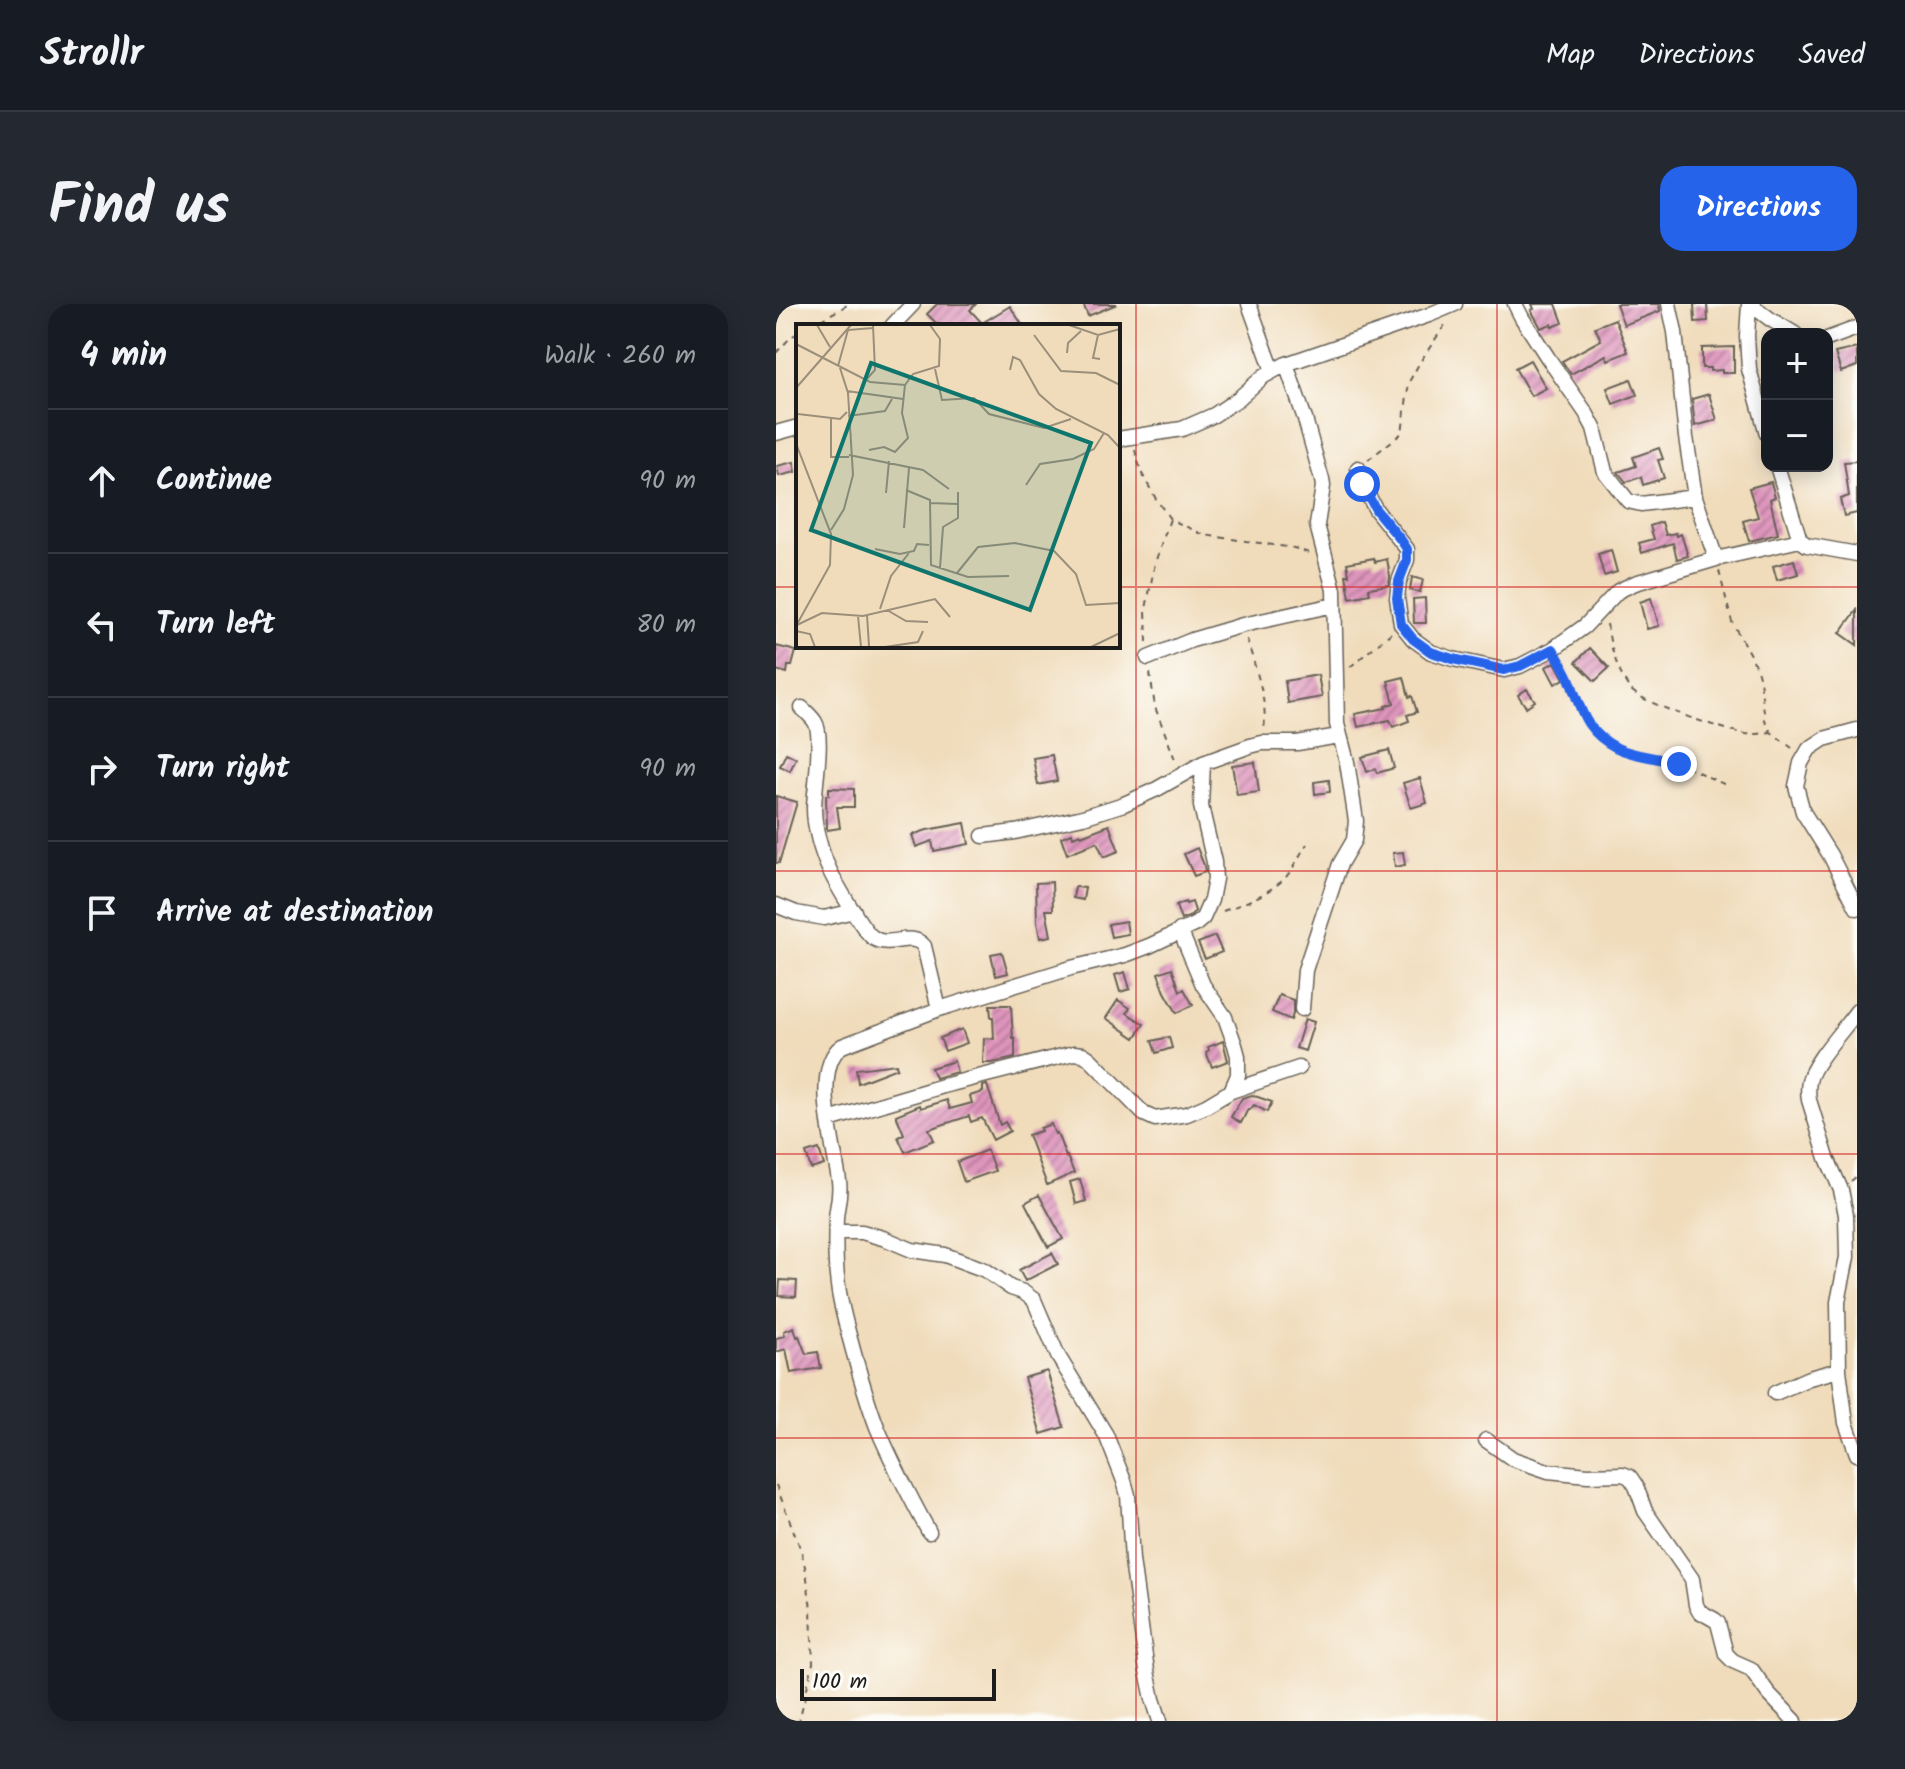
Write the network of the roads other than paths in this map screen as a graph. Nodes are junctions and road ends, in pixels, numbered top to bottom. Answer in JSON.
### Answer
{"nodes":[{"id":1,"x":913,"y":304,"type":"edge"},
{"id":2,"x":1249,"y":304,"type":"edge"},
{"id":3,"x":1515,"y":304,"type":"edge"},
{"id":4,"x":1669,"y":304,"type":"edge"},
{"id":5,"x":1749,"y":304,"type":"edge"},
{"id":6,"x":1453,"y":309,"type":"edge"},
{"id":7,"x":894,"y":324,"type":"edge"},
{"id":8,"x":1785,"y":328,"type":"edge"},
{"id":9,"x":1857,"y":328,"type":"edge"},
{"id":10,"x":1833,"y":337,"type":"edge"},
{"id":11,"x":1280,"y":368,"type":"junction"},
{"id":12,"x":1761,"y":412,"type":"edge"},
{"id":13,"x":796,"y":428,"type":"edge"},
{"id":14,"x":776,"y":433,"type":"edge"},
{"id":15,"x":1124,"y":438,"type":"edge"},
{"id":16,"x":1358,"y":468,"type":"road end"},
{"id":17,"x":1779,"y":472,"type":"edge"},
{"id":18,"x":1695,"y":497,"type":"junction"},
{"id":19,"x":1800,"y":540,"type":"junction"},
{"id":20,"x":1857,"y":554,"type":"edge"},
{"id":21,"x":1716,"y":559,"type":"junction"},
{"id":22,"x":1334,"y":605,"type":"junction"},
{"id":23,"x":1148,"y":658,"type":"dead end"},
{"id":24,"x":802,"y":708,"type":"dead end"},
{"id":25,"x":1857,"y":730,"type":"edge"},
{"id":26,"x":1339,"y":736,"type":"junction"},
{"id":27,"x":1203,"y":763,"type":"junction"},
{"id":28,"x":983,"y":836,"type":"dead end"},
{"id":29,"x":776,"y":905,"type":"edge"},
{"id":30,"x":1857,"y":908,"type":"edge"},
{"id":31,"x":854,"y":911,"type":"junction"},
{"id":32,"x":1180,"y":930,"type":"junction"},
{"id":33,"x":939,"y":1009,"type":"junction"},
{"id":34,"x":1302,"y":1009,"type":"dead end"},
{"id":35,"x":1857,"y":1011,"type":"edge"},
{"id":36,"x":1299,"y":1068,"type":"dead end"},
{"id":37,"x":1231,"y":1091,"type":"junction"},
{"id":38,"x":829,"y":1120,"type":"junction"},
{"id":39,"x":836,"y":1232,"type":"junction"},
{"id":40,"x":1839,"y":1370,"type":"junction"},
{"id":41,"x":1775,"y":1393,"type":"dead end"},
{"id":42,"x":1486,"y":1440,"type":"dead end"},
{"id":43,"x":1857,"y":1454,"type":"edge"},
{"id":44,"x":929,"y":1532,"type":"dead end"},
{"id":45,"x":1160,"y":1721,"type":"edge"},
{"id":46,"x":1795,"y":1721,"type":"edge"}],
"edges":[{"from":1,"to":7,"type":"street"},
{"from":2,"to":11,"type":"street"},
{"from":3,"to":18,"type":"street"},
{"from":4,"to":18,"type":"street"},
{"from":5,"to":8,"type":"street"},
{"from":5,"to":12,"type":"street"},
{"from":6,"to":11,"type":"street"},
{"from":9,"to":10,"type":"street"},
{"from":11,"to":15,"type":"street"},
{"from":11,"to":22,"type":"street"},
{"from":13,"to":14,"type":"street"},
{"from":16,"to":21,"type":"street"},
{"from":17,"to":19,"type":"street"},
{"from":18,"to":21,"type":"street"},
{"from":19,"to":20,"type":"street"},
{"from":19,"to":21,"type":"street"},
{"from":22,"to":23,"type":"street"},
{"from":22,"to":26,"type":"street"},
{"from":24,"to":31,"type":"street"},
{"from":25,"to":30,"type":"street"},
{"from":26,"to":27,"type":"street"},
{"from":26,"to":34,"type":"street"},
{"from":27,"to":28,"type":"street"},
{"from":27,"to":32,"type":"street"},
{"from":29,"to":31,"type":"street"},
{"from":31,"to":33,"type":"street"},
{"from":32,"to":33,"type":"street"},
{"from":32,"to":37,"type":"street"},
{"from":33,"to":38,"type":"street"},
{"from":35,"to":40,"type":"street"},
{"from":36,"to":37,"type":"street"},
{"from":37,"to":38,"type":"street"},
{"from":38,"to":39,"type":"street"},
{"from":39,"to":44,"type":"street"},
{"from":39,"to":45,"type":"street"},
{"from":40,"to":41,"type":"street"},
{"from":40,"to":43,"type":"street"},
{"from":42,"to":46,"type":"street"}]}
